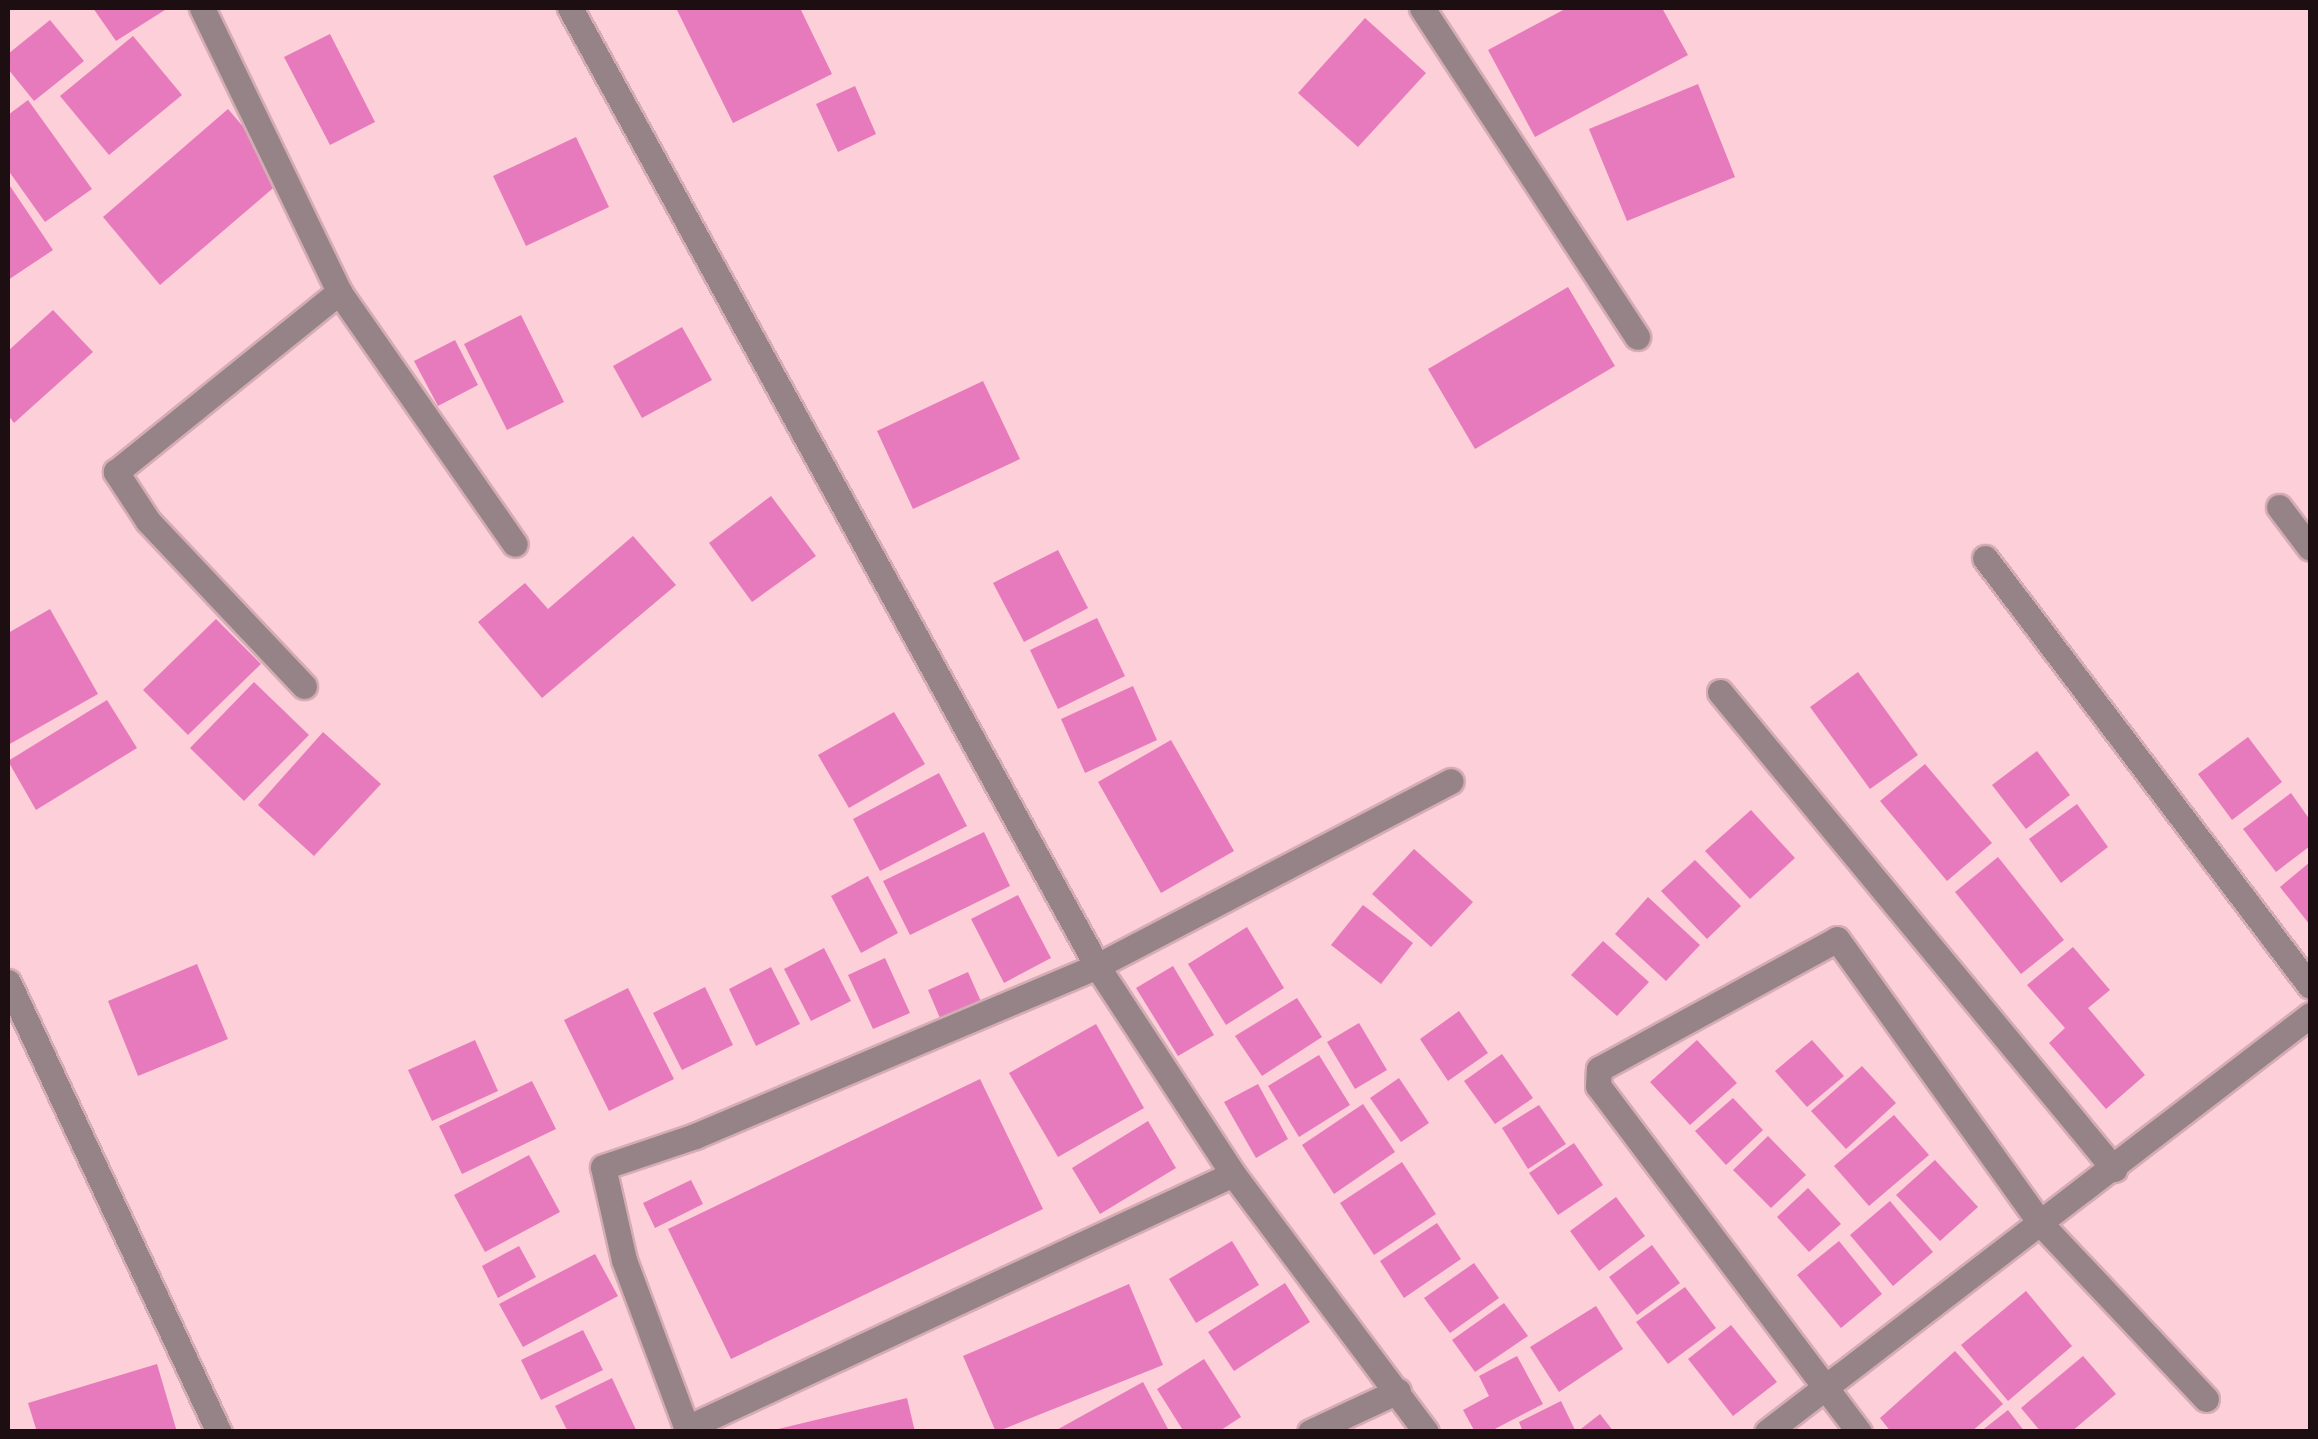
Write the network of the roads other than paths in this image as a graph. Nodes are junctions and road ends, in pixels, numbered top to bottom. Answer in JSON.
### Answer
{"nodes":[{"id":1,"x":202,"y":8,"type":"edge"},
{"id":2,"x":570,"y":8,"type":"edge"},
{"id":3,"x":1422,"y":8,"type":"edge"},
{"id":4,"x":338,"y":292,"type":"junction"},
{"id":5,"x":1636,"y":337,"type":"dead end"},
{"id":6,"x":2279,"y":507,"type":"dead end"},
{"id":7,"x":515,"y":544,"type":"dead end"},
{"id":8,"x":2310,"y":548,"type":"edge"},
{"id":9,"x":1985,"y":558,"type":"dead end"},
{"id":10,"x":304,"y":686,"type":"dead end"},
{"id":11,"x":1720,"y":692,"type":"dead end"},
{"id":12,"x":1451,"y":782,"type":"dead end"},
{"id":13,"x":1097,"y":966,"type":"junction"},
{"id":14,"x":8,"y":982,"type":"edge"},
{"id":15,"x":2310,"y":986,"type":"edge"},
{"id":16,"x":2310,"y":1015,"type":"edge"},
{"id":17,"x":2114,"y":1169,"type":"junction"},
{"id":18,"x":1233,"y":1174,"type":"junction"},
{"id":19,"x":2042,"y":1225,"type":"junction"},
{"id":20,"x":1822,"y":1388,"type":"junction"},
{"id":21,"x":1398,"y":1392,"type":"junction"},
{"id":22,"x":2206,"y":1400,"type":"dead end"},
{"id":23,"x":687,"y":1430,"type":"edge"},
{"id":24,"x":219,"y":1432,"type":"edge"},
{"id":25,"x":1310,"y":1432,"type":"edge"},
{"id":26,"x":1426,"y":1432,"type":"edge"},
{"id":27,"x":1766,"y":1432,"type":"edge"},
{"id":28,"x":1859,"y":1432,"type":"edge"}],
"edges":[{"from":1,"to":4,"type":"street"},
{"from":2,"to":13,"type":"street"},
{"from":3,"to":5,"type":"street"},
{"from":4,"to":7,"type":"street"},
{"from":4,"to":10,"type":"street"},
{"from":6,"to":8,"type":"street"},
{"from":9,"to":15,"type":"street"},
{"from":11,"to":17,"type":"street"},
{"from":12,"to":13,"type":"street"},
{"from":13,"to":18,"type":"street"},
{"from":13,"to":23,"type":"street"},
{"from":14,"to":24,"type":"street"},
{"from":16,"to":17,"type":"street"},
{"from":17,"to":19,"type":"street"},
{"from":18,"to":21,"type":"street"},
{"from":18,"to":23,"type":"street"},
{"from":19,"to":20,"type":"street"},
{"from":19,"to":20,"type":"street"},
{"from":19,"to":22,"type":"street"},
{"from":20,"to":27,"type":"street"},
{"from":20,"to":28,"type":"street"},
{"from":21,"to":25,"type":"street"},
{"from":21,"to":26,"type":"street"}]}
